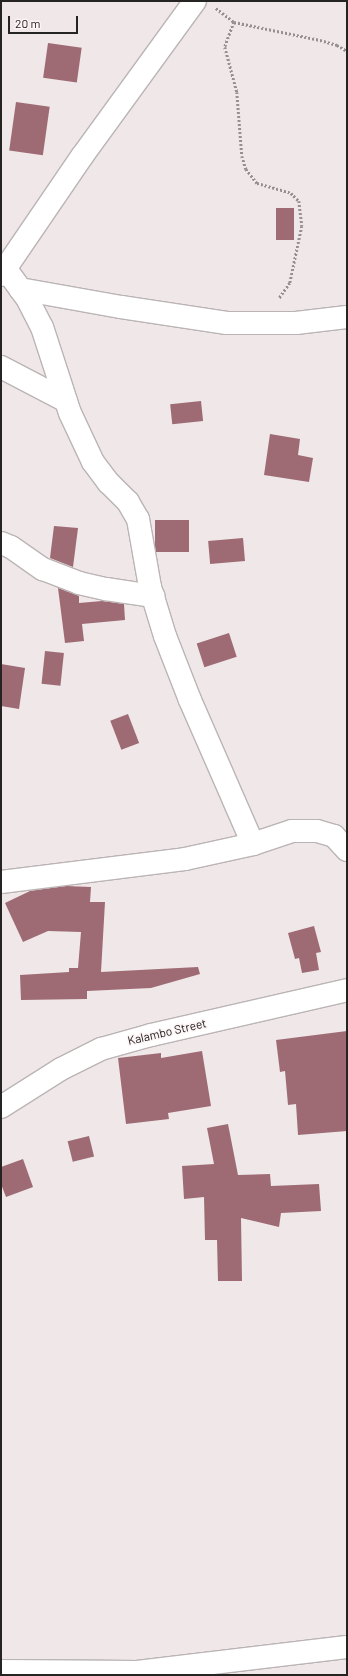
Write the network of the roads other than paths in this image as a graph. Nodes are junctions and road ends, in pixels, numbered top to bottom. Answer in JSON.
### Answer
{"nodes":[{"id":1,"x":204,"y":3,"type":"edge"},
{"id":2,"x":3,"y":272,"type":"edge"},
{"id":3,"x":20,"y":289,"type":"junction"},
{"id":4,"x":347,"y":317,"type":"edge"},
{"id":5,"x":1,"y":367,"type":"edge"},
{"id":6,"x":66,"y":402,"type":"junction"},
{"id":7,"x":1,"y":543,"type":"edge"},
{"id":8,"x":153,"y":596,"type":"junction"},
{"id":9,"x":253,"y":844,"type":"junction"},
{"id":10,"x":347,"y":850,"type":"edge"},
{"id":11,"x":1,"y":882,"type":"edge"},
{"id":12,"x":347,"y":990,"type":"edge"},
{"id":13,"x":1,"y":1107,"type":"edge"},
{"id":14,"x":347,"y":1647,"type":"edge"},
{"id":15,"x":1,"y":1671,"type":"edge"}],
"edges":[{"from":1,"to":2,"type":"street"},
{"from":2,"to":3,"type":"street"},
{"from":3,"to":4,"type":"street"},
{"from":3,"to":6,"type":"street"},
{"from":5,"to":6,"type":"street"},
{"from":6,"to":8,"type":"street"},
{"from":7,"to":8,"type":"street"},
{"from":8,"to":9,"type":"street"},
{"from":9,"to":10,"type":"street"},
{"from":9,"to":11,"type":"street"},
{"from":12,"to":13,"type":"street","name":"Kalambo Street"},
{"from":14,"to":15,"type":"street"}]}
